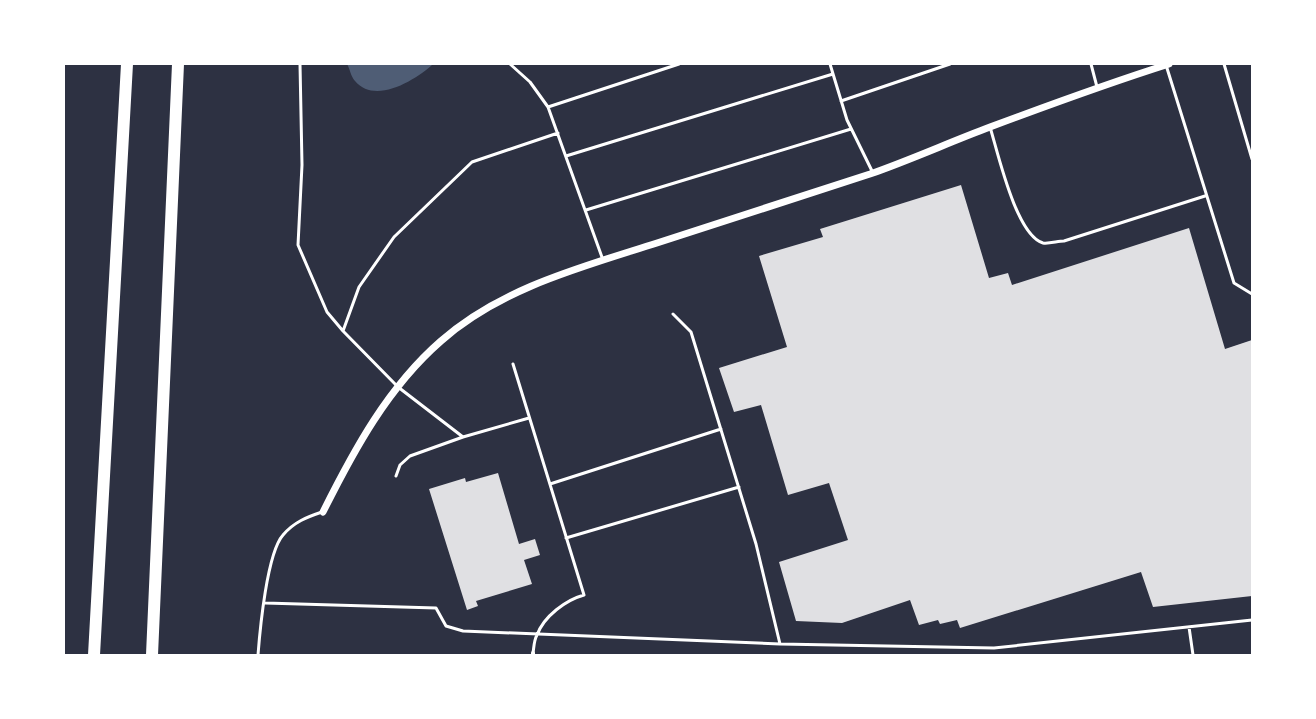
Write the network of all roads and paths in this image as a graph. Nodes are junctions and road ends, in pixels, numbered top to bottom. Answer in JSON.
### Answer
{"nodes":[{"id":1,"x":127,"y":64,"type":"edge"},
{"id":2,"x":178,"y":64,"type":"edge"},
{"id":3,"x":300,"y":64,"type":"edge"},
{"id":4,"x":510,"y":64,"type":"edge"},
{"id":5,"x":679,"y":64,"type":"edge"},
{"id":6,"x":830,"y":64,"type":"edge"},
{"id":7,"x":950,"y":64,"type":"edge"},
{"id":8,"x":1091,"y":64,"type":"edge"},
{"id":9,"x":1167,"y":64,"type":"edge"},
{"id":10,"x":1224,"y":64,"type":"edge"},
{"id":11,"x":833,"y":74,"type":"junction"},
{"id":12,"x":1098,"y":88,"type":"junction"},
{"id":13,"x":841,"y":101,"type":"junction"},
{"id":14,"x":548,"y":107,"type":"junction"},
{"id":15,"x":990,"y":127,"type":"junction"},
{"id":16,"x":851,"y":129,"type":"junction"},
{"id":17,"x":558,"y":133,"type":"junction"},
{"id":18,"x":566,"y":156,"type":"junction"},
{"id":19,"x":1252,"y":159,"type":"edge"},
{"id":20,"x":873,"y":172,"type":"junction"},
{"id":21,"x":1205,"y":196,"type":"junction"},
{"id":22,"x":586,"y":210,"type":"junction"},
{"id":23,"x":603,"y":260,"type":"junction"},
{"id":24,"x":1252,"y":294,"type":"edge"},
{"id":25,"x":673,"y":314,"type":"dead end"},
{"id":26,"x":343,"y":331,"type":"junction"},
{"id":27,"x":513,"y":364,"type":"dead end"},
{"id":28,"x":398,"y":387,"type":"junction"},
{"id":29,"x":529,"y":418,"type":"junction"},
{"id":30,"x":721,"y":429,"type":"junction"},
{"id":31,"x":463,"y":437,"type":"junction"},
{"id":32,"x":396,"y":476,"type":"dead end"},
{"id":33,"x":550,"y":484,"type":"junction"},
{"id":34,"x":739,"y":487,"type":"junction"},
{"id":35,"x":323,"y":512,"type":"joint"},
{"id":36,"x":566,"y":538,"type":"junction"},
{"id":37,"x":264,"y":603,"type":"junction"},
{"id":38,"x":1252,"y":620,"type":"edge"},
{"id":39,"x":1189,"y":627,"type":"junction"},
{"id":40,"x":537,"y":634,"type":"junction"},
{"id":41,"x":780,"y":644,"type":"junction"},
{"id":42,"x":533,"y":654,"type":"edge"},
{"id":43,"x":94,"y":655,"type":"edge"},
{"id":44,"x":152,"y":655,"type":"edge"},
{"id":45,"x":258,"y":655,"type":"edge"},
{"id":46,"x":1193,"y":655,"type":"edge"}],
"edges":[{"from":1,"to":43,"type":"highway"},
{"from":2,"to":44,"type":"highway"},
{"from":3,"to":26,"type":"lane"},
{"from":4,"to":14,"type":"lane"},
{"from":5,"to":14,"type":"lane"},
{"from":6,"to":11,"type":"lane"},
{"from":7,"to":13,"type":"lane"},
{"from":8,"to":12,"type":"lane"},
{"from":9,"to":12,"type":"street"},
{"from":9,"to":21,"type":"lane"},
{"from":10,"to":19,"type":"lane"},
{"from":11,"to":13,"type":"lane"},
{"from":11,"to":18,"type":"lane"},
{"from":12,"to":15,"type":"street"},
{"from":13,"to":16,"type":"lane"},
{"from":14,"to":17,"type":"lane"},
{"from":15,"to":20,"type":"street"},
{"from":15,"to":21,"type":"lane"},
{"from":16,"to":20,"type":"lane"},
{"from":16,"to":22,"type":"lane"},
{"from":17,"to":18,"type":"lane"},
{"from":17,"to":26,"type":"lane"},
{"from":18,"to":22,"type":"lane"},
{"from":20,"to":23,"type":"street"},
{"from":21,"to":24,"type":"lane"},
{"from":22,"to":23,"type":"lane"},
{"from":23,"to":28,"type":"street"},
{"from":25,"to":30,"type":"lane"},
{"from":26,"to":28,"type":"lane"},
{"from":27,"to":29,"type":"lane"},
{"from":28,"to":31,"type":"lane"},
{"from":28,"to":35,"type":"street"},
{"from":29,"to":31,"type":"lane"},
{"from":29,"to":33,"type":"lane"},
{"from":30,"to":33,"type":"lane"},
{"from":30,"to":34,"type":"lane"},
{"from":31,"to":32,"type":"lane"},
{"from":33,"to":36,"type":"lane"},
{"from":34,"to":36,"type":"lane"},
{"from":34,"to":41,"type":"lane"},
{"from":35,"to":37,"type":"lane"},
{"from":36,"to":40,"type":"lane"},
{"from":37,"to":40,"type":"lane"},
{"from":37,"to":45,"type":"lane"},
{"from":38,"to":39,"type":"lane"},
{"from":39,"to":41,"type":"lane"},
{"from":39,"to":46,"type":"lane"},
{"from":40,"to":41,"type":"lane"},
{"from":40,"to":42,"type":"lane"}]}
